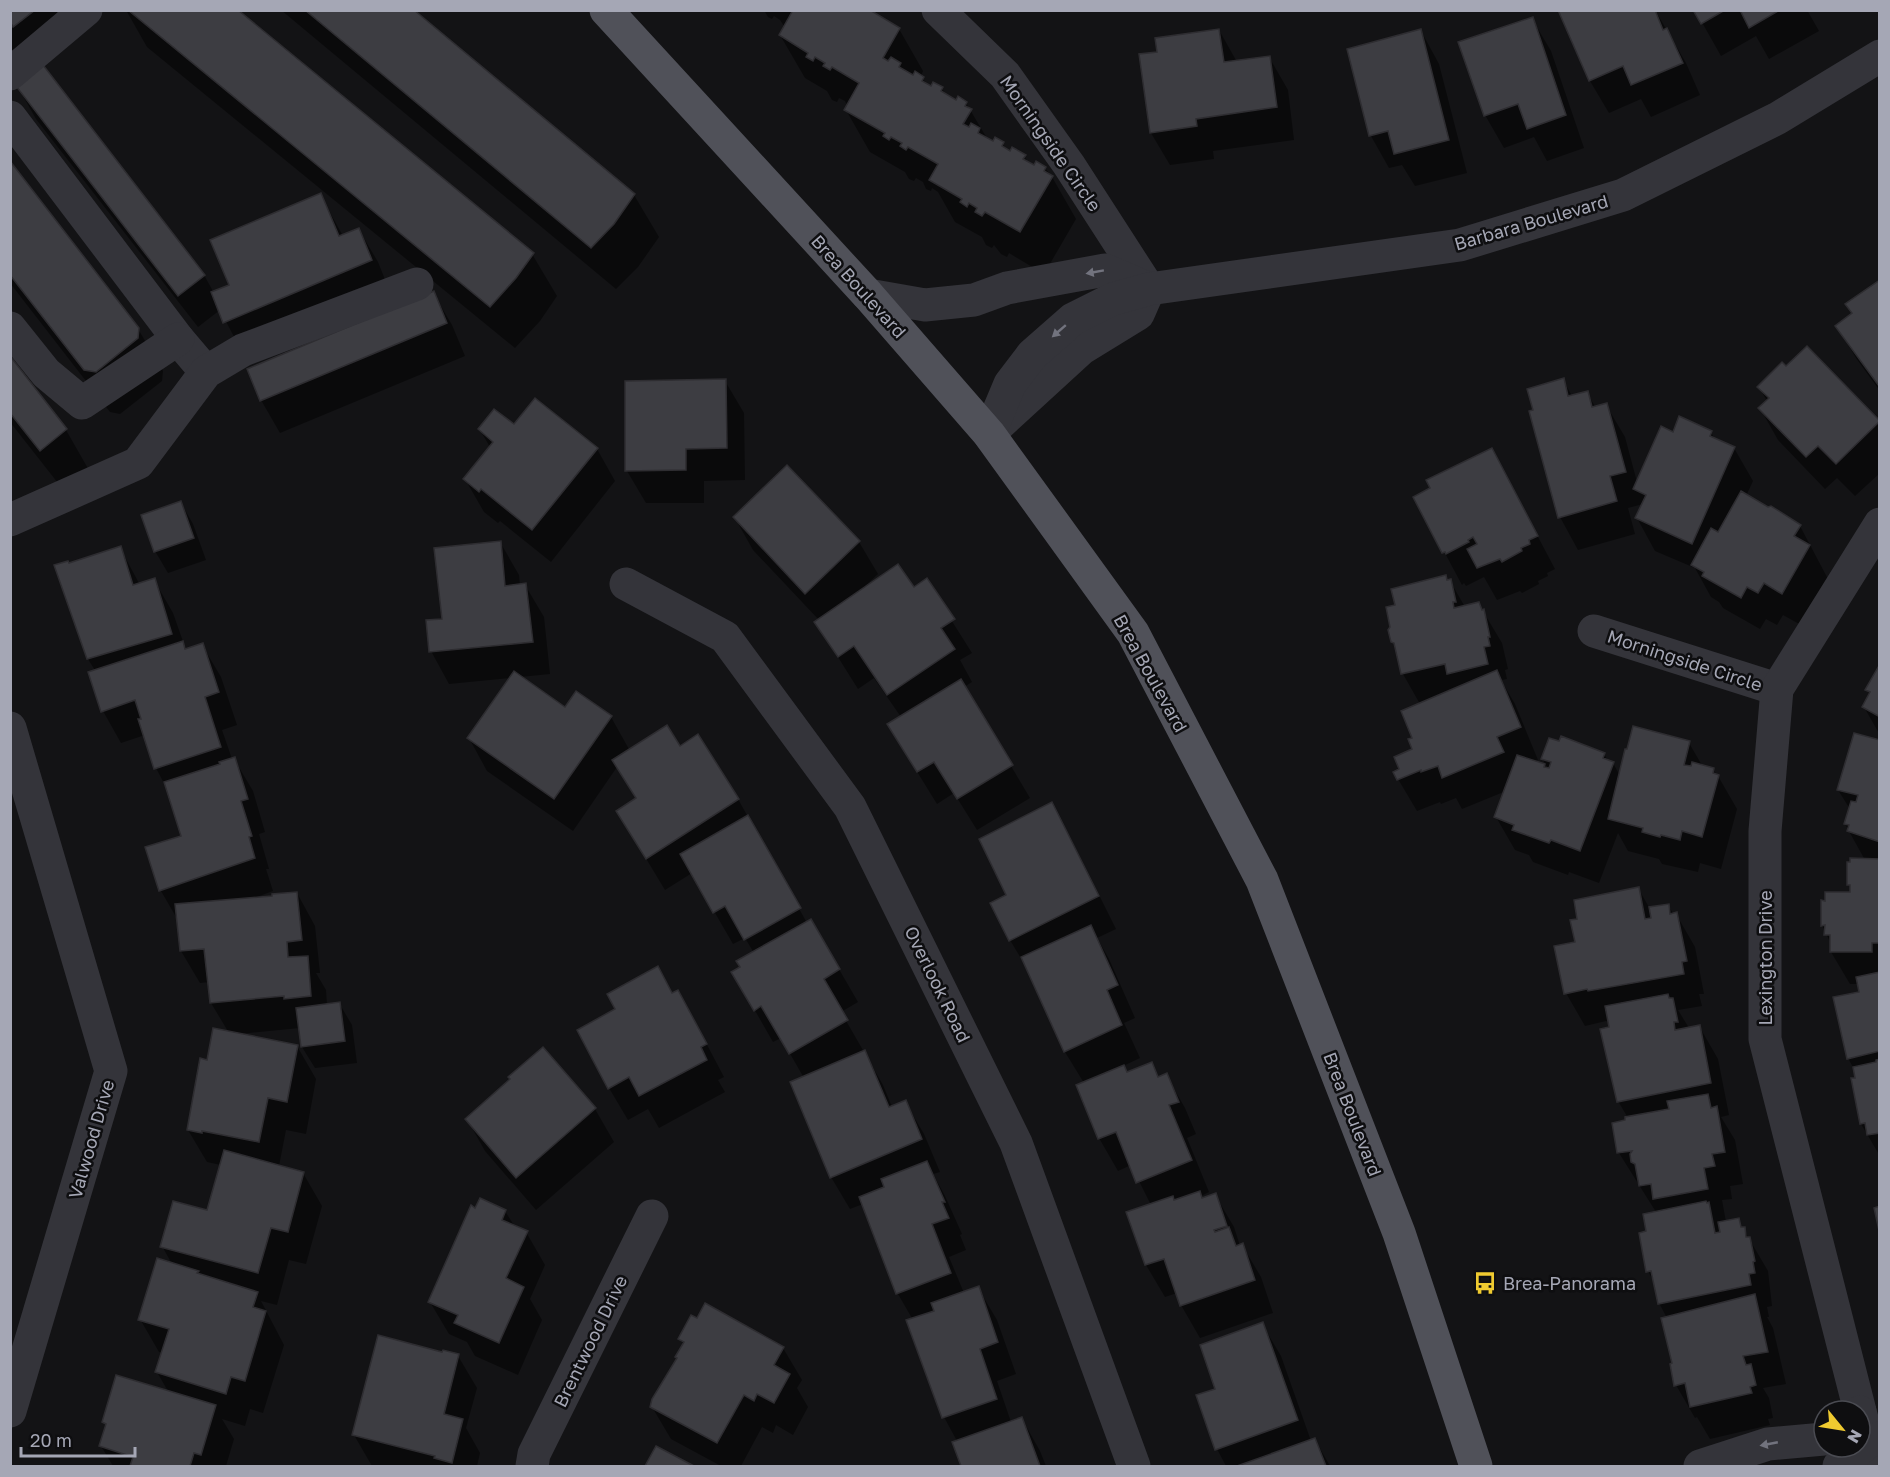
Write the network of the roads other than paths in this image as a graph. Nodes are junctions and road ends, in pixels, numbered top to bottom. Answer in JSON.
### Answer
{"nodes":[{"id":1,"x":86,"y":10,"type":"edge"},
{"id":2,"x":606,"y":10,"type":"edge"},
{"id":3,"x":938,"y":10,"type":"edge"},
{"id":4,"x":1880,"y":56,"type":"edge"},
{"id":5,"x":10,"y":74,"type":"edge"},
{"id":6,"x":10,"y":117,"type":"edge"},
{"id":7,"x":417,"y":284,"type":"dead end"},
{"id":8,"x":1149,"y":289,"type":"junction"},
{"id":9,"x":868,"y":295,"type":"junction"},
{"id":10,"x":10,"y":328,"type":"edge"},
{"id":11,"x":178,"y":339,"type":"junction"},
{"id":12,"x":206,"y":372,"type":"junction"},
{"id":13,"x":988,"y":434,"type":"junction"},
{"id":14,"x":10,"y":520,"type":"edge"},
{"id":15,"x":1880,"y":524,"type":"edge"},
{"id":16,"x":626,"y":584,"type":"dead end"},
{"id":17,"x":1594,"y":631,"type":"dead end"},
{"id":18,"x":1777,"y":689,"type":"junction"},
{"id":19,"x":10,"y":728,"type":"edge"},
{"id":20,"x":652,"y":1216,"type":"dead end"},
{"id":21,"x":1858,"y":1399,"type":"edge"},
{"id":22,"x":10,"y":1411,"type":"edge"},
{"id":23,"x":1812,"y":1439,"type":"edge"},
{"id":24,"x":1712,"y":1465,"type":"edge"},
{"id":25,"x":532,"y":1467,"type":"edge"},
{"id":26,"x":1134,"y":1467,"type":"edge"},
{"id":27,"x":1476,"y":1467,"type":"edge"}],
"edges":[{"from":1,"to":5,"type":"street"},
{"from":2,"to":9,"type":"main road","name":"Brea Boulevard"},
{"from":3,"to":8,"type":"street","name":"Morningside Circle"},
{"from":4,"to":8,"type":"street","name":"Barbara Boulevard"},
{"from":6,"to":11,"type":"street"},
{"from":7,"to":12,"type":"street"},
{"from":8,"to":9,"type":"street","one_way":true},
{"from":8,"to":13,"type":"street","name":"Barbara Boulevard"},
{"from":9,"to":13,"type":"main road","name":"Brea Boulevard"},
{"from":10,"to":11,"type":"street"},
{"from":11,"to":12,"type":"street"},
{"from":12,"to":14,"type":"street"},
{"from":13,"to":27,"type":"main road","name":"Brea Boulevard"},
{"from":15,"to":18,"type":"street","name":"Lexington Drive"},
{"from":16,"to":26,"type":"street","name":"Overlook Road"},
{"from":17,"to":18,"type":"street","name":"Morningside Circle"},
{"from":18,"to":21,"type":"street","name":"Lexington Drive"},
{"from":19,"to":22,"type":"street","name":"Valwood Drive"},
{"from":20,"to":25,"type":"street","name":"Brentwood Drive"},
{"from":23,"to":24,"type":"street","one_way":true}]}
